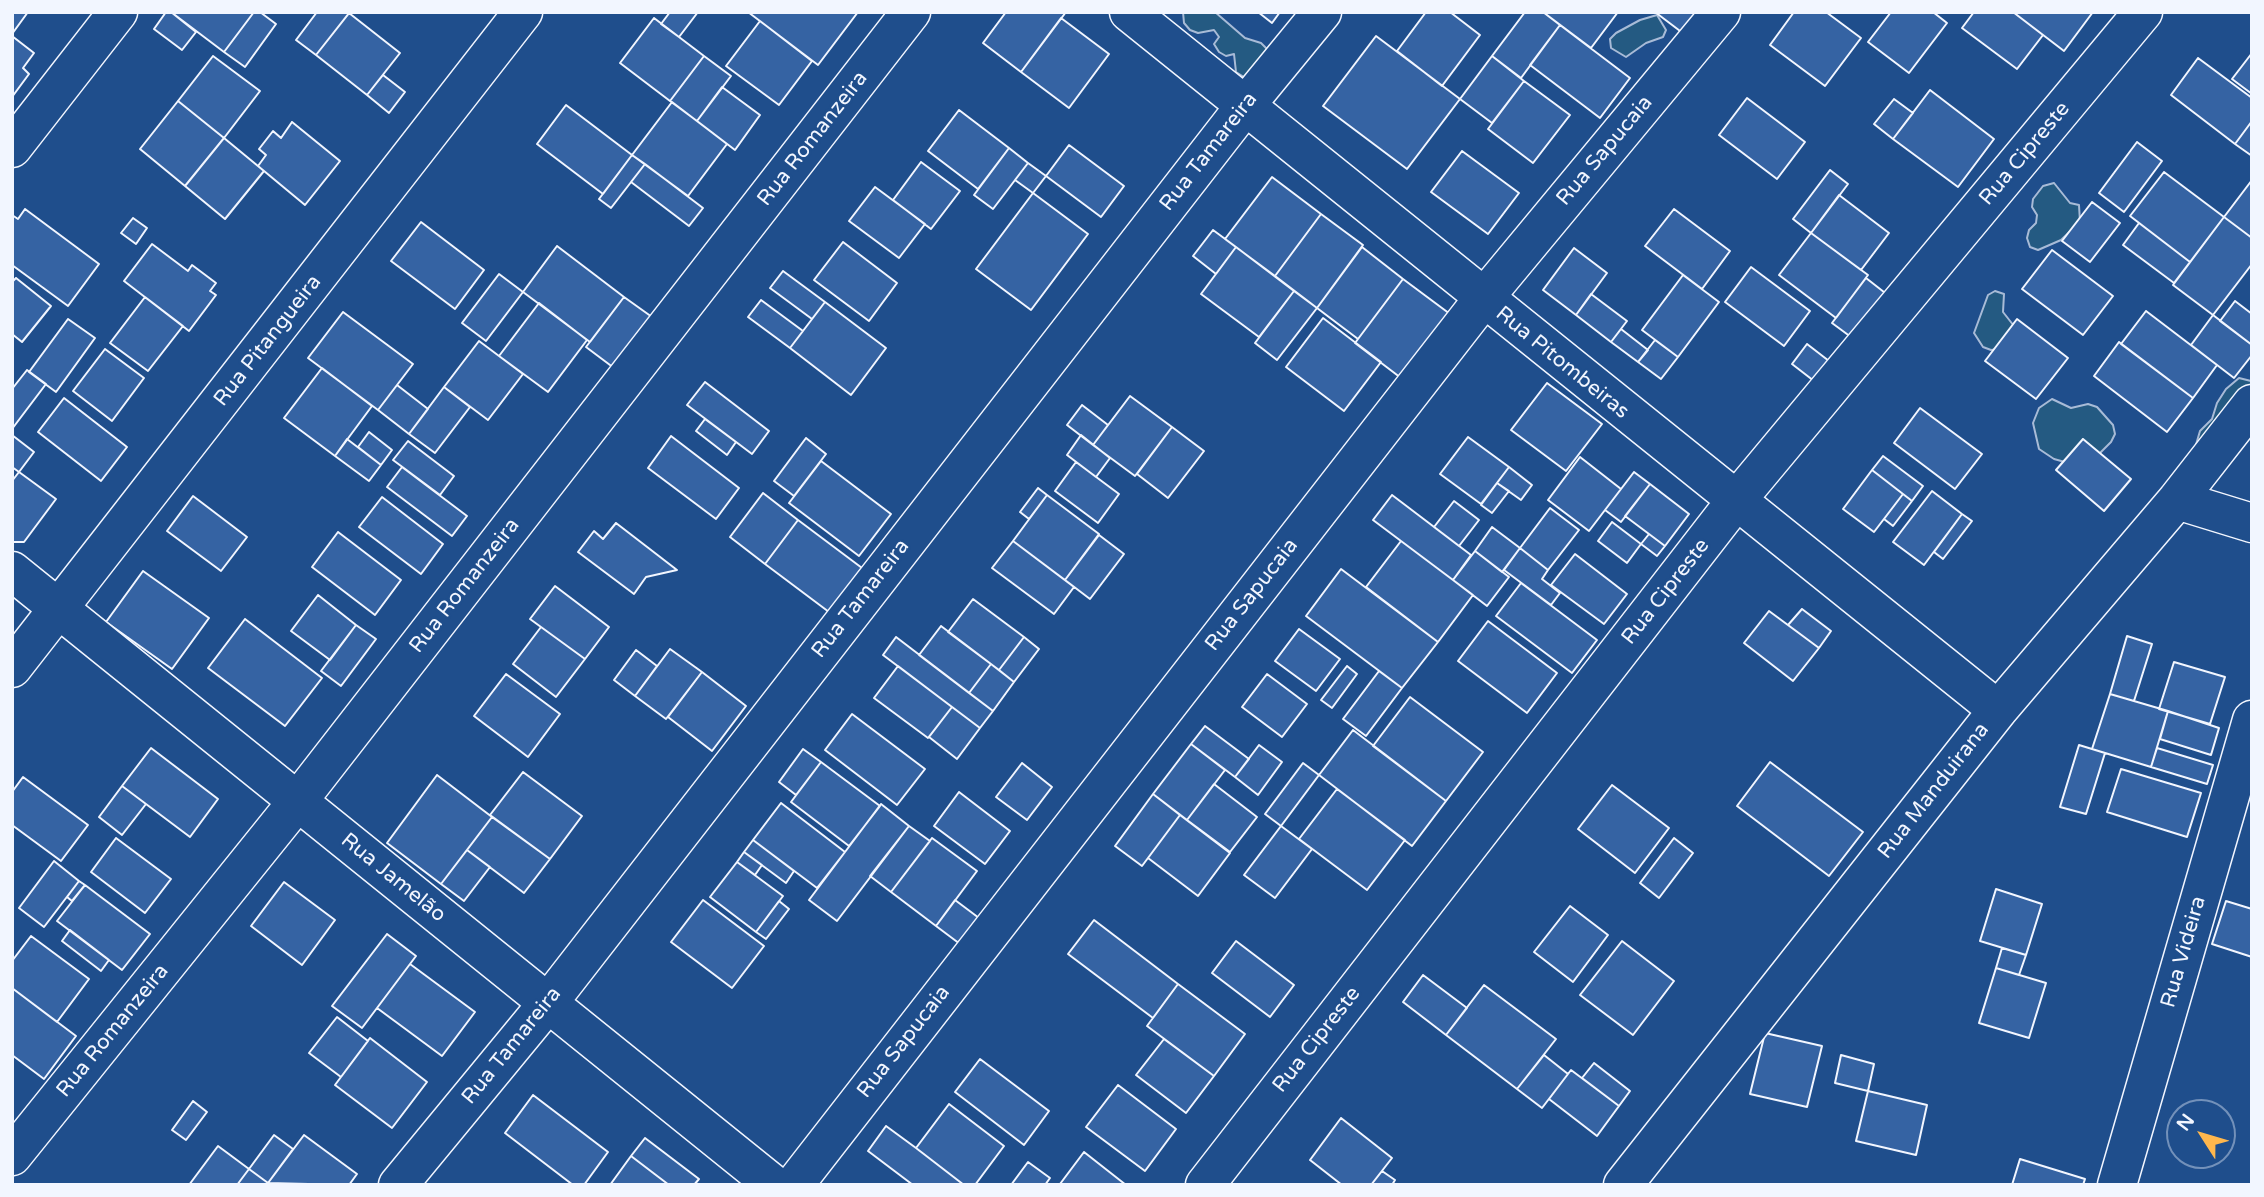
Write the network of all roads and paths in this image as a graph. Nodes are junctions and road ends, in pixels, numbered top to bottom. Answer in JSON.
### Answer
{"nodes":[{"id":1,"x":118,"y":12,"type":"edge"},
{"id":2,"x":523,"y":12,"type":"edge"},
{"id":3,"x":911,"y":12,"type":"edge"},
{"id":4,"x":1129,"y":12,"type":"edge"},
{"id":5,"x":1322,"y":12,"type":"edge"},
{"id":6,"x":1721,"y":12,"type":"edge"},
{"id":7,"x":2143,"y":12,"type":"edge"},
{"id":8,"x":1245,"y":106,"type":"junction"},
{"id":9,"x":12,"y":148,"type":"edge"},
{"id":10,"x":1483,"y":299,"type":"junction"},
{"id":11,"x":2252,"y":404,"type":"edge"},
{"id":12,"x":2177,"y":500,"type":"junction"},
{"id":13,"x":1735,"y":502,"type":"junction"},
{"id":14,"x":2252,"y":523,"type":"edge"},
{"id":15,"x":12,"y":571,"type":"edge"},
{"id":16,"x":60,"y":609,"type":"junction"},
{"id":17,"x":12,"y":668,"type":"edge"},
{"id":18,"x":1998,"y":710,"type":"junction"},
{"id":19,"x":2252,"y":720,"type":"edge"},
{"id":20,"x":297,"y":802,"type":"junction"},
{"id":21,"x":548,"y":1003,"type":"junction"},
{"id":22,"x":12,"y":1156,"type":"edge"},
{"id":23,"x":398,"y":1185,"type":"edge"},
{"id":24,"x":774,"y":1185,"type":"edge"},
{"id":25,"x":793,"y":1185,"type":"edge"},
{"id":26,"x":1205,"y":1185,"type":"edge"},
{"id":27,"x":1623,"y":1185,"type":"edge"},
{"id":28,"x":2117,"y":1185,"type":"edge"}],
"edges":[{"from":1,"to":9,"type":"street"},
{"from":2,"to":16,"type":"street","name":"Rua Pitangueira"},
{"from":3,"to":20,"type":"street","name":"Rua Romanzeira"},
{"from":4,"to":8,"type":"street","name":"Rua Pitombeiras"},
{"from":5,"to":8,"type":"street","name":"Rua Tamareira"},
{"from":6,"to":10,"type":"street","name":"Rua Sapucaia"},
{"from":7,"to":13,"type":"street","name":"Rua Cipreste"},
{"from":8,"to":10,"type":"street","name":"Rua Pitombeiras"},
{"from":8,"to":21,"type":"street","name":"Rua Tamareira"},
{"from":10,"to":13,"type":"street","name":"Rua Pitombeiras"},
{"from":10,"to":25,"type":"street","name":"Rua Sapucaia"},
{"from":11,"to":12,"type":"street","name":"Rua Manduirana"},
{"from":12,"to":14,"type":"street"},
{"from":12,"to":18,"type":"street","name":"Rua Manduirana"},
{"from":13,"to":18,"type":"street","name":"Rua Pitombeiras"},
{"from":13,"to":26,"type":"street","name":"Rua Cipreste"},
{"from":15,"to":16,"type":"street","name":"Rua Jamelão"},
{"from":16,"to":17,"type":"street","name":"Rua Pitangueira"},
{"from":16,"to":20,"type":"street","name":"Rua Jamelão"},
{"from":18,"to":27,"type":"street","name":"Rua Manduirana"},
{"from":19,"to":28,"type":"street","name":"Rua Videira"},
{"from":20,"to":21,"type":"street","name":"Rua Jamelão"},
{"from":20,"to":22,"type":"street","name":"Rua Romanzeira"},
{"from":21,"to":23,"type":"street","name":"Rua Tamareira"},
{"from":21,"to":24,"type":"street","name":"Rua Jamelão"}]}
